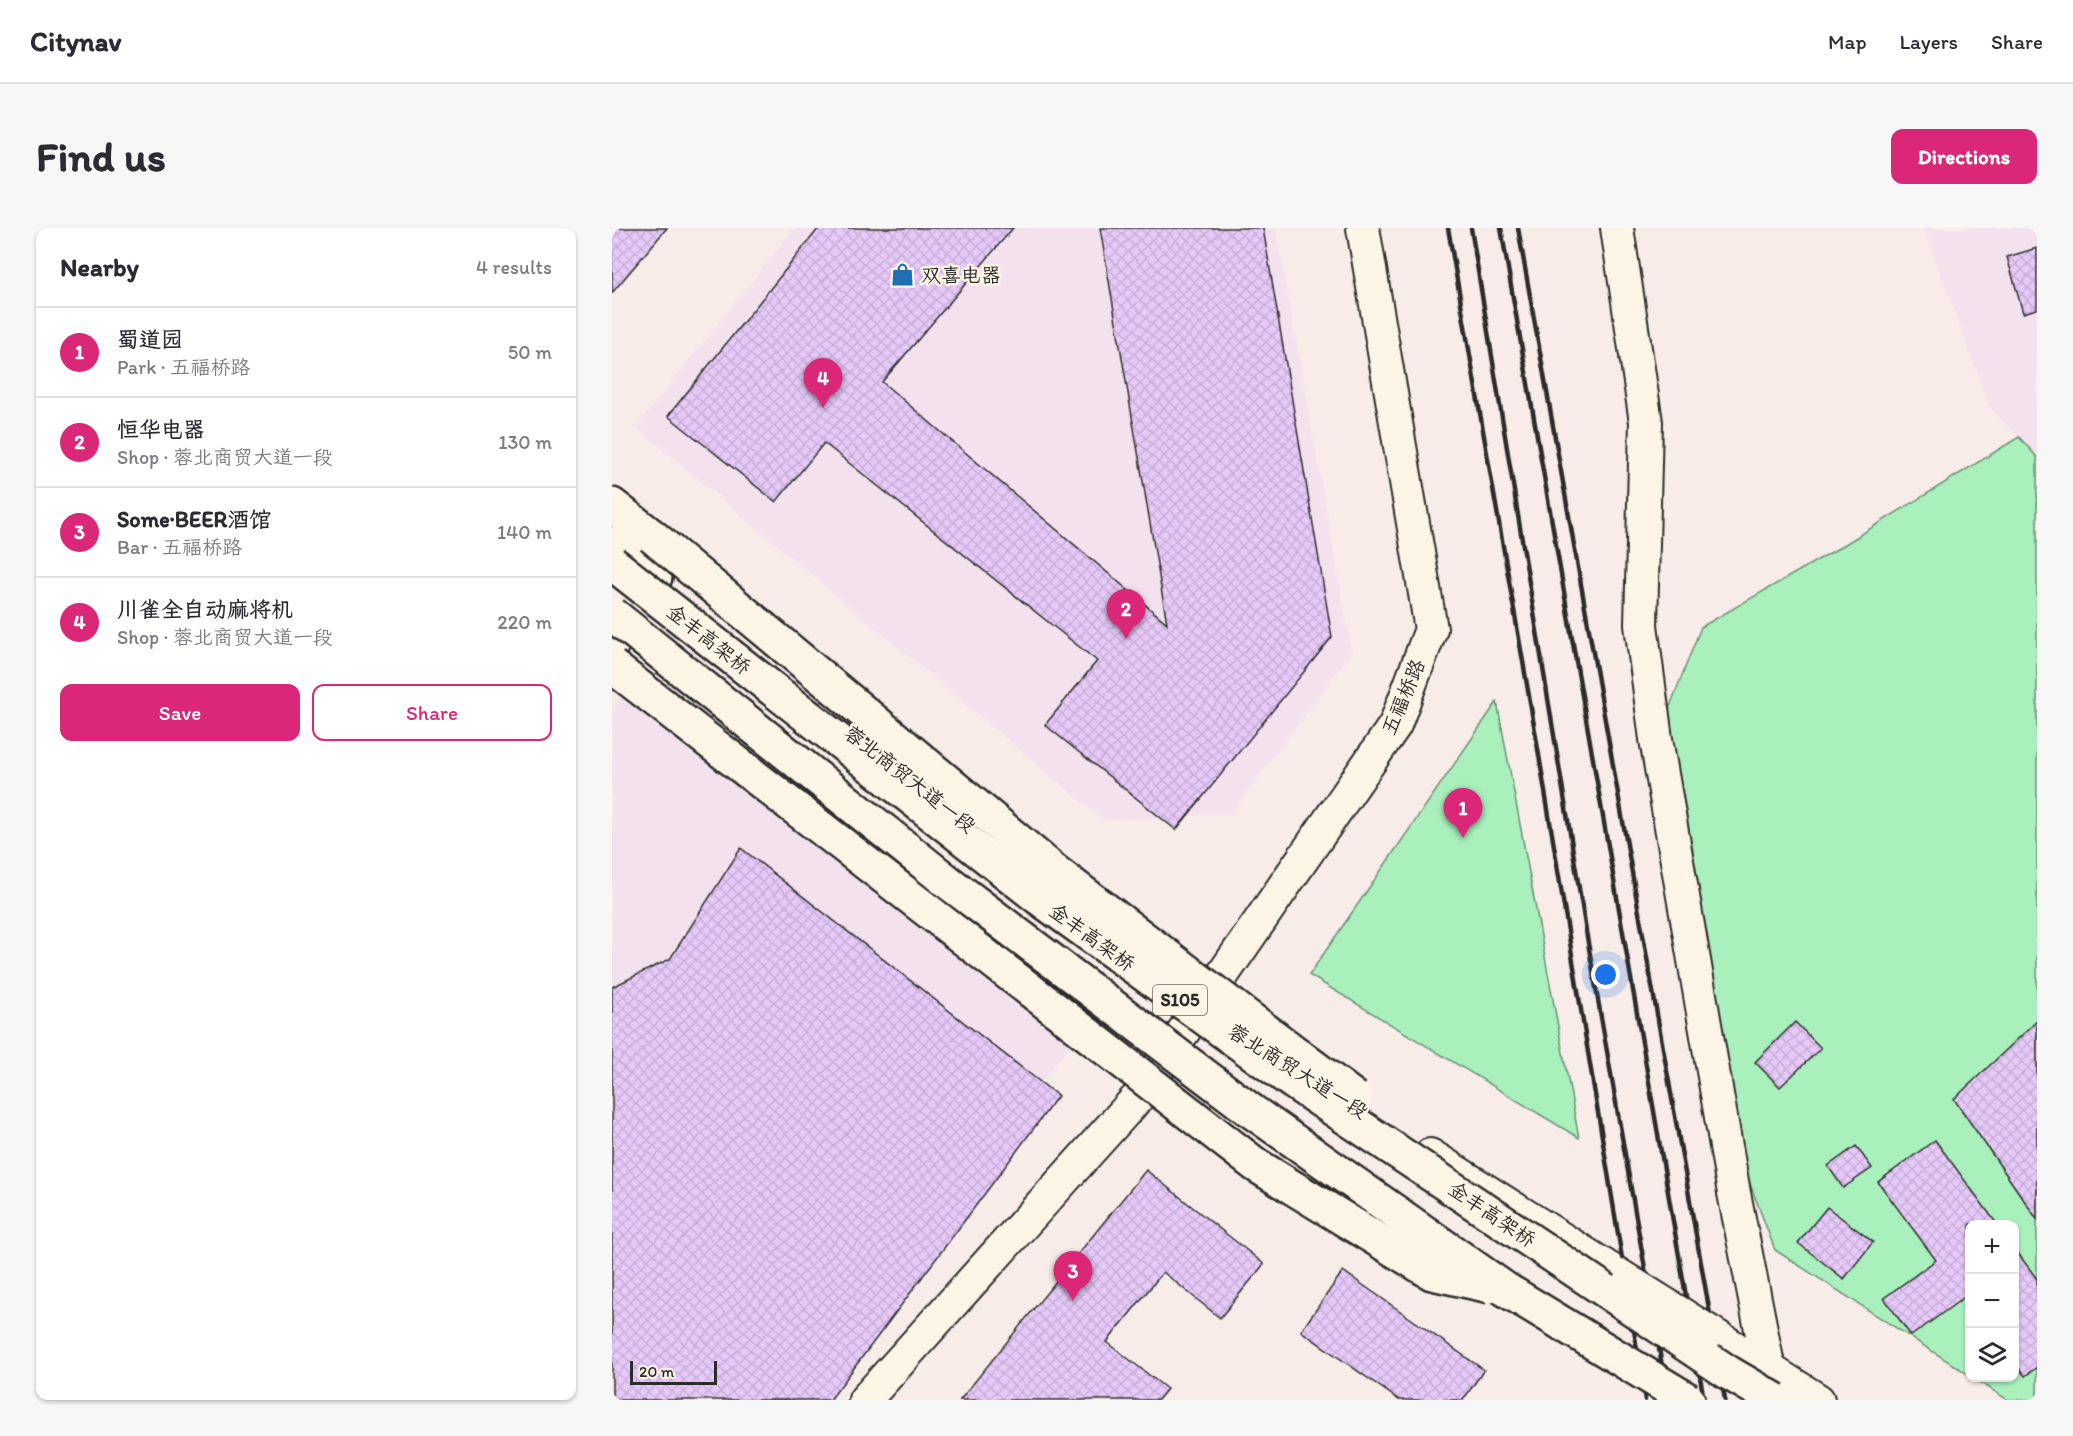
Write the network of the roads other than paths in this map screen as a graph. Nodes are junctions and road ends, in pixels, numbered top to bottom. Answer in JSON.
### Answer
{"nodes":[{"id":1,"x":1363,"y":228,"type":"edge"},
{"id":2,"x":1617,"y":228,"type":"edge"},
{"id":3,"x":612,"y":505,"type":"edge"},
{"id":4,"x":612,"y":543,"type":"edge"},
{"id":5,"x":612,"y":563,"type":"edge"},
{"id":6,"x":613,"y":639,"type":"edge"},
{"id":7,"x":1199,"y":1008,"type":"junction"},
{"id":8,"x":1161,"y":1063,"type":"junction"},
{"id":9,"x":1569,"y":1266,"type":"junction"},
{"id":10,"x":1505,"y":1289,"type":"junction"},
{"id":11,"x":1729,"y":1373,"type":"junction"},
{"id":12,"x":1624,"y":1378,"type":"dead end"},
{"id":13,"x":1772,"y":1390,"type":"edge"},
{"id":14,"x":865,"y":1400,"type":"edge"},
{"id":15,"x":1688,"y":1400,"type":"edge"},
{"id":16,"x":1789,"y":1400,"type":"edge"},
{"id":17,"x":1818,"y":1400,"type":"edge"}],
"edges":[{"from":1,"to":7,"type":"street","name":"五福桥路"},
{"from":2,"to":13,"type":"street"},
{"from":3,"to":9,"type":"main road","bridge":true},
{"from":4,"to":7,"type":"main road","name":"蓉北商贸大道一段"},
{"from":5,"to":9,"type":"main road","name":"金丰高架桥","number":"S105","bridge":true},
{"from":6,"to":8,"type":"main road"},
{"from":6,"to":10,"type":"main road","name":"金丰高架桥","number":"S105","bridge":true},
{"from":6,"to":10,"type":"main road","bridge":true},
{"from":7,"to":8,"type":"street","name":"五福桥路"},
{"from":7,"to":13,"type":"street","name":"蓉北商贸大道一段","bridge":true},
{"from":8,"to":12,"type":"main road"},
{"from":8,"to":14,"type":"street","name":"五福桥路"},
{"from":9,"to":11,"type":"main road","name":"金丰高架桥","number":"S105","bridge":true},
{"from":10,"to":15,"type":"main road","name":"金丰高架桥","number":"S105","bridge":true},
{"from":11,"to":13,"type":"main road","name":"金丰高架桥","number":"S105","bridge":true},
{"from":11,"to":16,"type":"main road","bridge":true},
{"from":13,"to":17,"type":"street","name":"蓉北商贸大道一段"}]}
